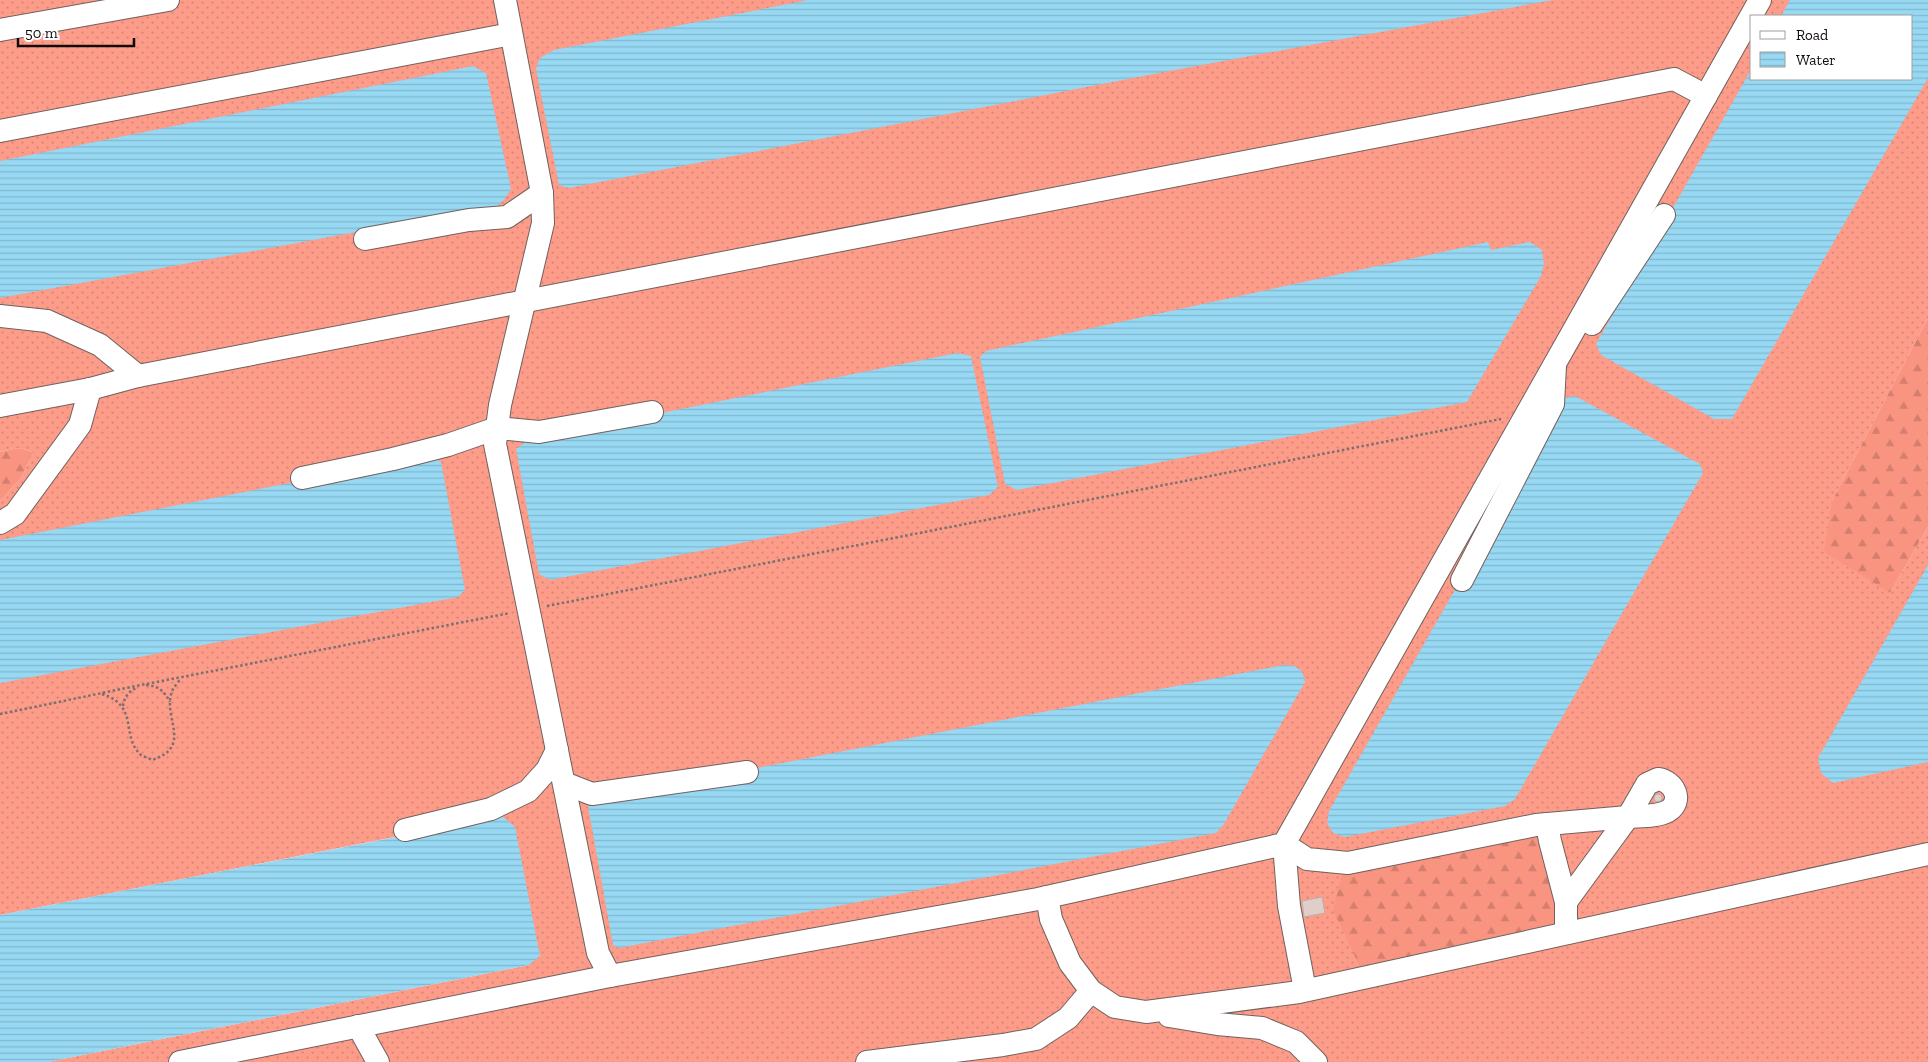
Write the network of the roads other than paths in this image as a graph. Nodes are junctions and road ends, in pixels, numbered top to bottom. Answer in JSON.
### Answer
{"nodes":[{"id":1,"x":168,"y":0,"type":"edge"},
{"id":2,"x":505,"y":0,"type":"edge"},
{"id":3,"x":1760,"y":0,"type":"edge"},
{"id":4,"x":1752,"y":15,"type":"edge"},
{"id":5,"x":1750,"y":18,"type":"edge"},
{"id":6,"x":0,"y":30,"type":"edge"},
{"id":7,"x":511,"y":34,"type":"junction"},
{"id":8,"x":1706,"y":96,"type":"junction"},
{"id":9,"x":0,"y":131,"type":"edge"},
{"id":10,"x":542,"y":193,"type":"junction"},
{"id":11,"x":1664,"y":215,"type":"dead end"},
{"id":12,"x":365,"y":239,"type":"dead end"},
{"id":13,"x":525,"y":302,"type":"junction"},
{"id":14,"x":0,"y":316,"type":"edge"},
{"id":15,"x":1555,"y":361,"type":"junction"},
{"id":16,"x":138,"y":376,"type":"junction"},
{"id":17,"x":90,"y":389,"type":"junction"},
{"id":18,"x":0,"y":406,"type":"edge"},
{"id":19,"x":652,"y":412,"type":"dead end"},
{"id":20,"x":496,"y":428,"type":"junction"},
{"id":21,"x":302,"y":478,"type":"dead end"},
{"id":22,"x":0,"y":523,"type":"edge"},
{"id":23,"x":1462,"y":580,"type":"dead end"},
{"id":24,"x":557,"y":750,"type":"junction"},
{"id":25,"x":747,"y":772,"type":"dead end"},
{"id":26,"x":564,"y":783,"type":"junction"},
{"id":27,"x":1548,"y":824,"type":"junction"},
{"id":28,"x":405,"y":830,"type":"dead end"},
{"id":29,"x":1284,"y":844,"type":"junction"},
{"id":30,"x":1928,"y":854,"type":"edge"},
{"id":31,"x":1047,"y":897,"type":"junction"},
{"id":32,"x":1566,"y":902,"type":"junction"},
{"id":33,"x":1566,"y":933,"type":"junction"},
{"id":34,"x":610,"y":976,"type":"junction"},
{"id":35,"x":1305,"y":990,"type":"junction"},
{"id":36,"x":1090,"y":991,"type":"junction"},
{"id":37,"x":1146,"y":1012,"type":"junction"},
{"id":38,"x":358,"y":1026,"type":"junction"},
{"id":39,"x":180,"y":1062,"type":"edge"},
{"id":40,"x":378,"y":1062,"type":"edge"},
{"id":41,"x":867,"y":1062,"type":"edge"},
{"id":42,"x":1316,"y":1062,"type":"edge"}],
"edges":[{"from":1,"to":6,"type":"lane"},
{"from":2,"to":7,"type":"lane"},
{"from":3,"to":4,"type":"lane"},
{"from":5,"to":8,"type":"lane"},
{"from":7,"to":9,"type":"lane"},
{"from":7,"to":10,"type":"lane"},
{"from":8,"to":13,"type":"lane"},
{"from":8,"to":15,"type":"lane"},
{"from":10,"to":12,"type":"lane"},
{"from":10,"to":13,"type":"lane"},
{"from":11,"to":15,"type":"lane"},
{"from":13,"to":16,"type":"lane"},
{"from":13,"to":20,"type":"lane"},
{"from":14,"to":16,"type":"lane"},
{"from":15,"to":23,"type":"lane"},
{"from":15,"to":29,"type":"lane"},
{"from":16,"to":17,"type":"lane"},
{"from":17,"to":18,"type":"lane"},
{"from":17,"to":22,"type":"lane"},
{"from":19,"to":20,"type":"lane"},
{"from":20,"to":21,"type":"lane"},
{"from":20,"to":24,"type":"lane"},
{"from":24,"to":26,"type":"lane"},
{"from":24,"to":28,"type":"lane"},
{"from":25,"to":26,"type":"lane"},
{"from":26,"to":34,"type":"lane"},
{"from":27,"to":29,"type":"lane"},
{"from":27,"to":32,"type":"lane"},
{"from":27,"to":32,"type":"lane"},
{"from":29,"to":31,"type":"lane"},
{"from":29,"to":35,"type":"lane"},
{"from":30,"to":33,"type":"lane"},
{"from":31,"to":34,"type":"lane"},
{"from":31,"to":36,"type":"lane"},
{"from":32,"to":33,"type":"lane"},
{"from":33,"to":35,"type":"lane"},
{"from":34,"to":38,"type":"lane"},
{"from":35,"to":37,"type":"lane"},
{"from":36,"to":37,"type":"lane"},
{"from":36,"to":41,"type":"lane"},
{"from":37,"to":42,"type":"lane"},
{"from":38,"to":39,"type":"lane"},
{"from":38,"to":40,"type":"lane"}]}
